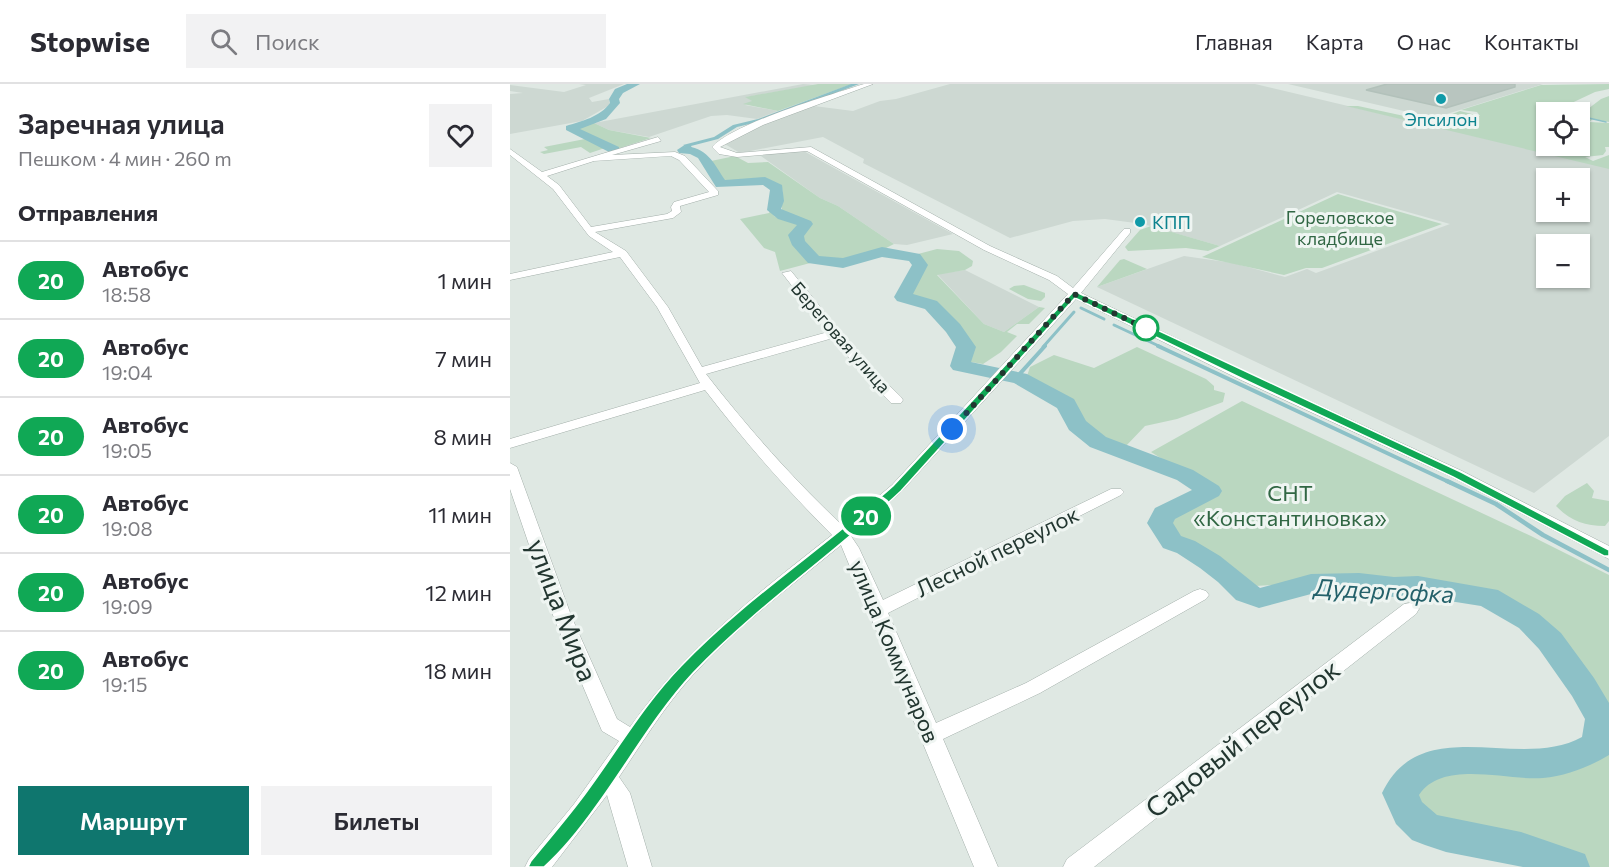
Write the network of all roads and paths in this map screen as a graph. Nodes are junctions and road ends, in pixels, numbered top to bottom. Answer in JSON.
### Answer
{"nodes":[{"id":1,"x":870,"y":84,"type":"edge"},
{"id":2,"x":658,"y":139,"type":"dead end"},
{"id":3,"x":510,"y":151,"type":"edge"},
{"id":4,"x":594,"y":159,"type":"junction"},
{"id":5,"x":542,"y":175,"type":"junction"},
{"id":6,"x":1127,"y":231,"type":"dead end"},
{"id":7,"x":591,"y":232,"type":"junction"},
{"id":8,"x":622,"y":253,"type":"junction"},
{"id":9,"x":595,"y":259,"type":"junction"},
{"id":10,"x":786,"y":273,"type":"dead end"},
{"id":11,"x":510,"y":277,"type":"edge"},
{"id":12,"x":1074,"y":294,"type":"junction"},
{"id":13,"x":836,"y":333,"type":"junction"},
{"id":14,"x":698,"y":372,"type":"junction"},
{"id":15,"x":708,"y":385,"type":"junction"},
{"id":16,"x":896,"y":400,"type":"dead end"},
{"id":17,"x":510,"y":444,"type":"edge"},
{"id":18,"x":510,"y":467,"type":"edge"},
{"id":19,"x":1116,"y":492,"type":"dead end"},
{"id":20,"x":843,"y":535,"type":"junction"},
{"id":21,"x":1609,"y":553,"type":"edge"},
{"id":22,"x":1200,"y":595,"type":"dead end"},
{"id":23,"x":1410,"y":609,"type":"dead end"},
{"id":24,"x":878,"y":610,"type":"junction"},
{"id":25,"x":931,"y":735,"type":"junction"},
{"id":26,"x":633,"y":740,"type":"junction"},
{"id":27,"x":606,"y":778,"type":"junction"},
{"id":28,"x":537,"y":867,"type":"edge"},
{"id":29,"x":640,"y":867,"type":"edge"},
{"id":30,"x":986,"y":867,"type":"edge"},
{"id":31,"x":1075,"y":867,"type":"edge"}],
"edges":[{"from":1,"to":12,"type":"street"},
{"from":2,"to":4,"type":"street"},
{"from":3,"to":5,"type":"street","name":"улица Коммунаров"},
{"from":4,"to":5,"type":"street"},
{"from":4,"to":7,"type":"street"},
{"from":5,"to":7,"type":"street","name":"улица Коммунаров"},
{"from":6,"to":12,"type":"street"},
{"from":7,"to":8,"type":"street","name":"улица Коммунаров"},
{"from":7,"to":9,"type":"street"},
{"from":8,"to":9,"type":"street"},
{"from":8,"to":14,"type":"street","name":"улица Коммунаров"},
{"from":9,"to":11,"type":"street"},
{"from":10,"to":13,"type":"street","name":"Береговая улица"},
{"from":12,"to":20,"type":"street"},
{"from":12,"to":21,"type":"street"},
{"from":13,"to":14,"type":"street"},
{"from":13,"to":16,"type":"street","name":"Береговая улица"},
{"from":14,"to":15,"type":"street","name":"улица Коммунаров"},
{"from":15,"to":17,"type":"street"},
{"from":15,"to":20,"type":"street","name":"улица Коммунаров"},
{"from":18,"to":26,"type":"street","name":"улица Мира"},
{"from":19,"to":24,"type":"street","name":"Лесной переулок"},
{"from":20,"to":24,"type":"street","name":"улица Коммунаров"},
{"from":20,"to":26,"type":"street"},
{"from":22,"to":25,"type":"street"},
{"from":23,"to":31,"type":"street","name":"Садовый переулок"},
{"from":24,"to":25,"type":"street","name":"улица Коммунаров"},
{"from":25,"to":30,"type":"street","name":"улица Коммунаров"},
{"from":26,"to":27,"type":"street"},
{"from":27,"to":28,"type":"street"},
{"from":27,"to":29,"type":"street"}]}
